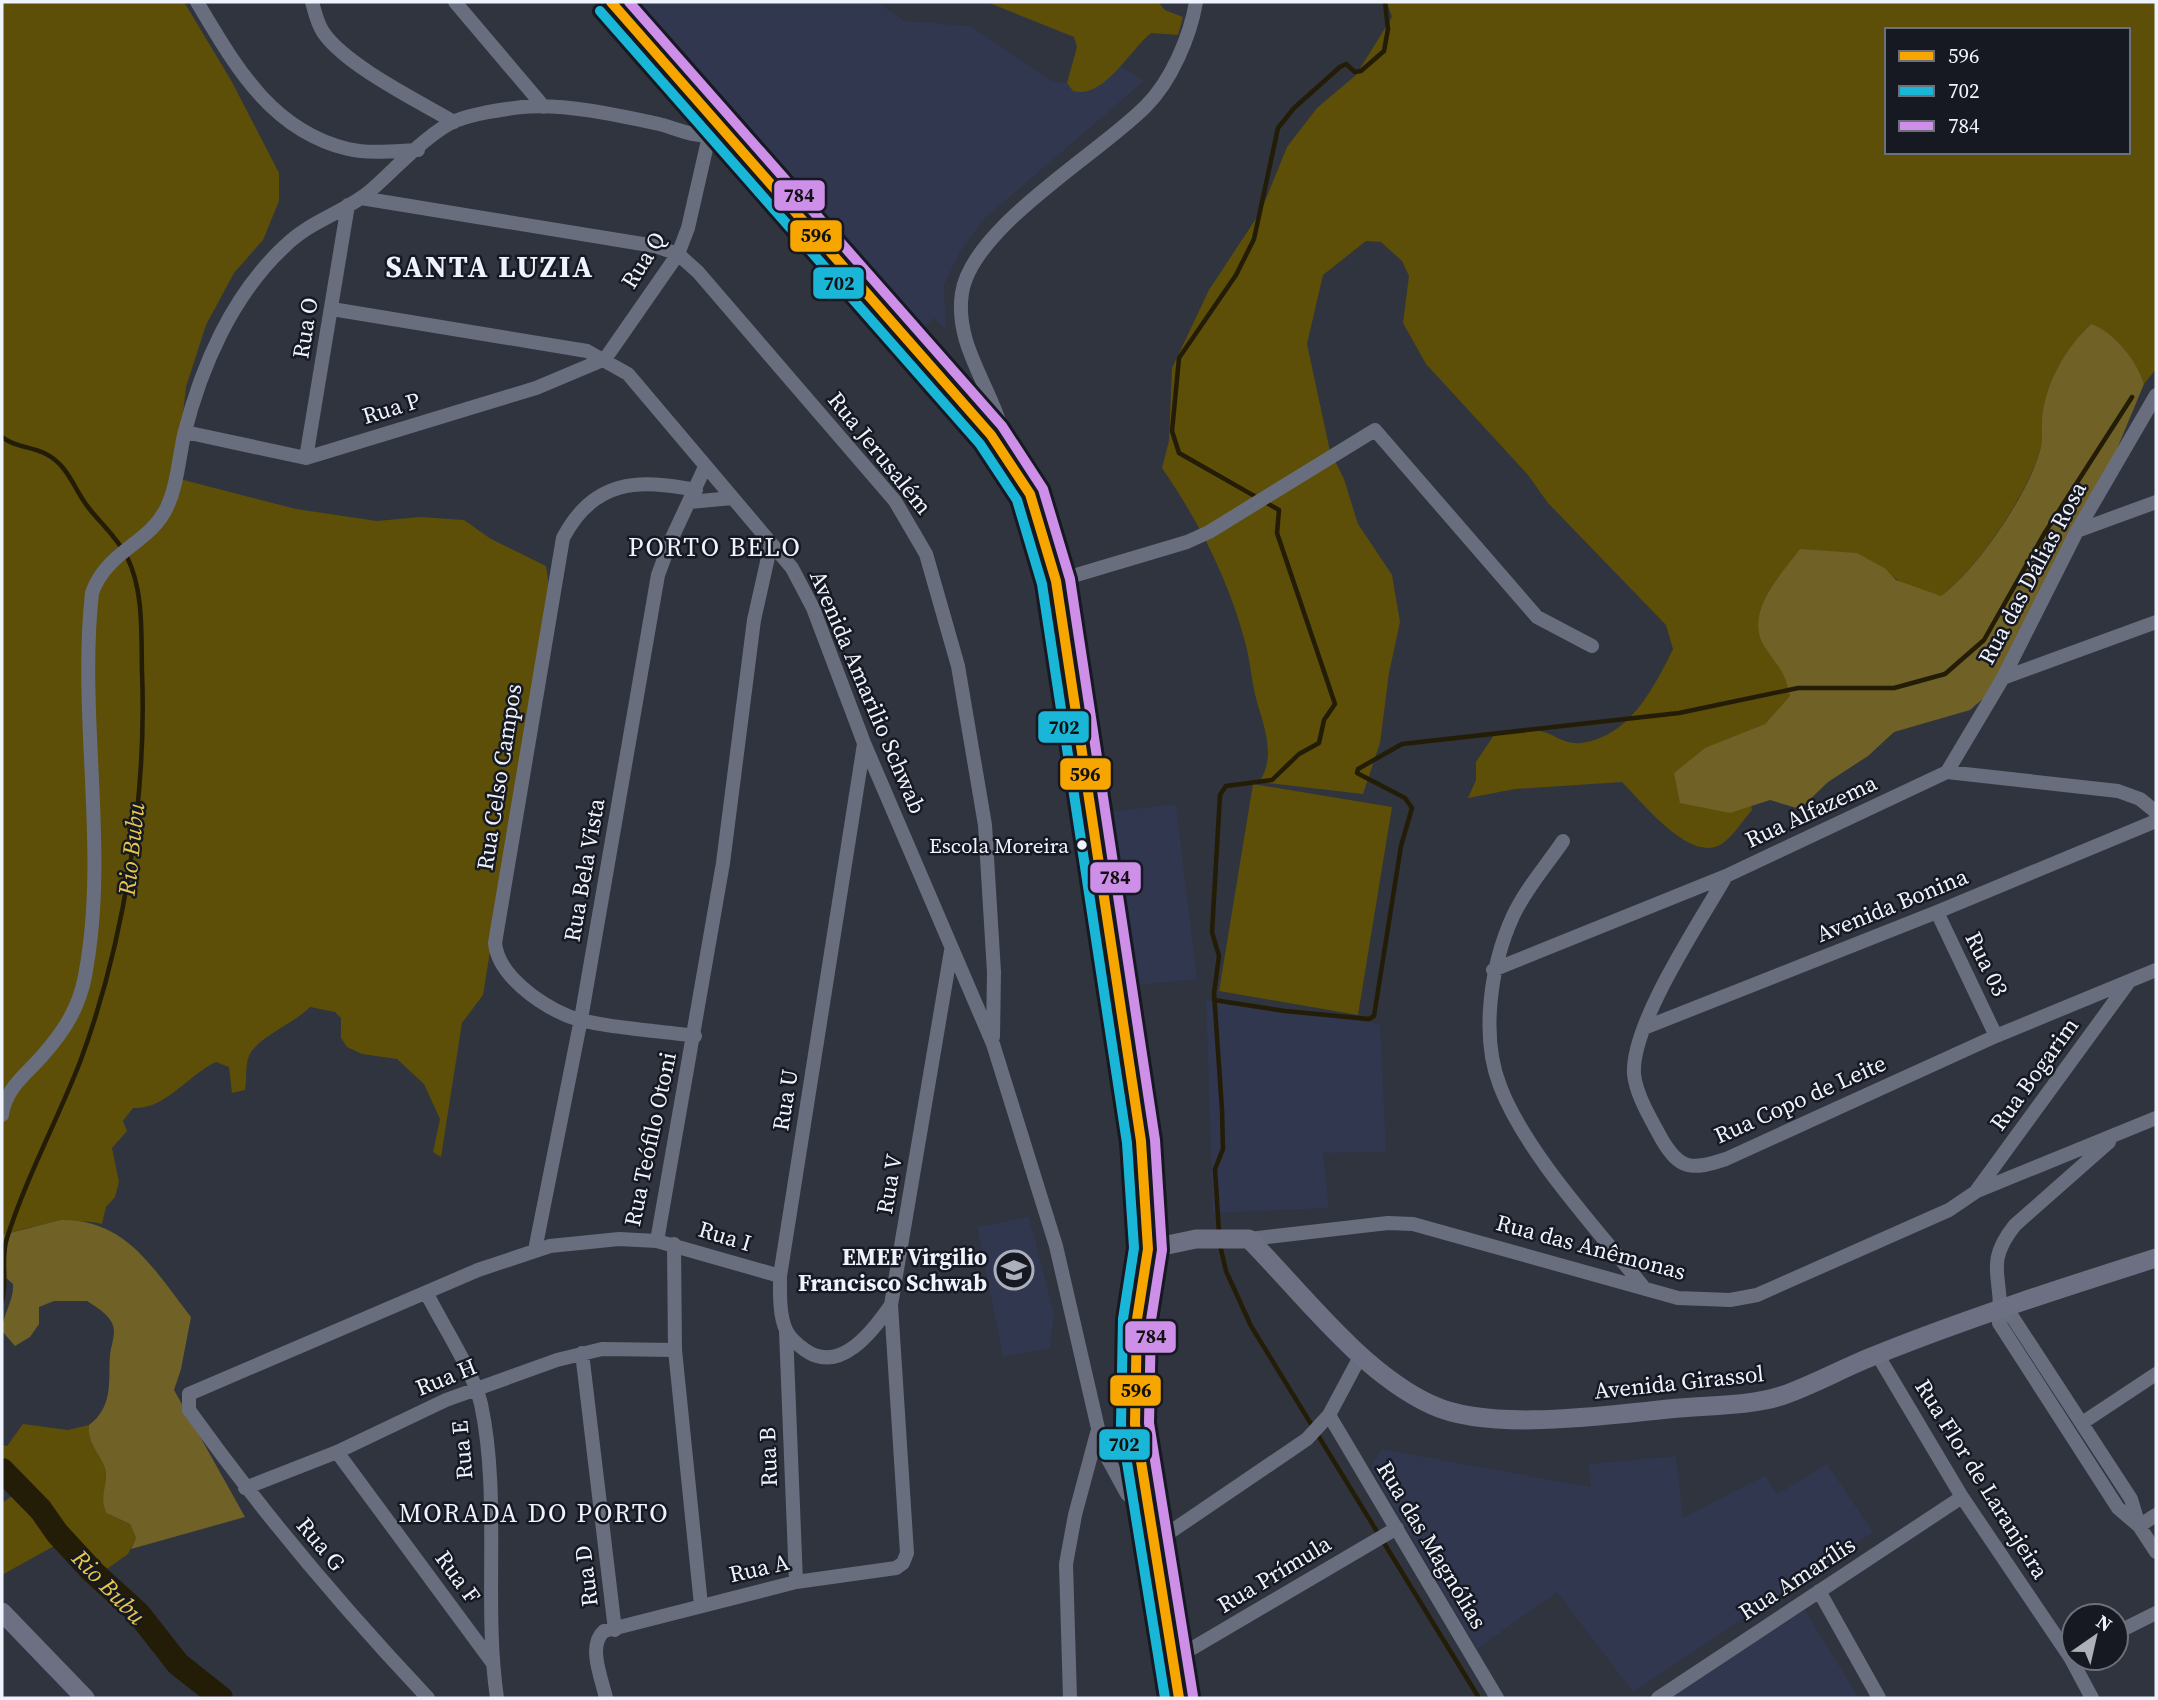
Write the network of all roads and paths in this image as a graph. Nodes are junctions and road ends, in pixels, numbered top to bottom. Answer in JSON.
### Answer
{"nodes":[{"id":1,"x":197,"y":2,"type":"edge"},
{"id":2,"x":312,"y":2,"type":"edge"},
{"id":3,"x":455,"y":2,"type":"edge"},
{"id":4,"x":611,"y":2,"type":"edge"},
{"id":5,"x":1196,"y":2,"type":"edge"},
{"id":6,"x":544,"y":107,"type":"junction"},
{"id":7,"x":454,"y":122,"type":"junction"},
{"id":8,"x":717,"y":132,"type":"junction"},
{"id":9,"x":418,"y":150,"type":"junction"},
{"id":10,"x":361,"y":198,"type":"junction"},
{"id":11,"x":348,"y":205,"type":"junction"},
{"id":12,"x":678,"y":254,"type":"junction"},
{"id":13,"x":332,"y":309,"type":"junction"},
{"id":14,"x":605,"y":359,"type":"junction"},
{"id":15,"x":2156,"y":395,"type":"edge"},
{"id":16,"x":185,"y":432,"type":"junction"},
{"id":17,"x":1006,"y":455,"type":"junction"},
{"id":18,"x":306,"y":458,"type":"junction"},
{"id":19,"x":705,"y":467,"type":"junction"},
{"id":20,"x":693,"y":496,"type":"junction"},
{"id":21,"x":732,"y":498,"type":"junction"},
{"id":22,"x":2156,"y":502,"type":"edge"},
{"id":23,"x":2077,"y":531,"type":"junction"},
{"id":24,"x":771,"y":544,"type":"junction"},
{"id":25,"x":1056,"y":581,"type":"junction"},
{"id":26,"x":2156,"y":622,"type":"edge"},
{"id":27,"x":1592,"y":646,"type":"dead end"},
{"id":28,"x":2003,"y":678,"type":"junction"},
{"id":29,"x":864,"y":743,"type":"junction"},
{"id":30,"x":1947,"y":772,"type":"junction"},
{"id":31,"x":2156,"y":812,"type":"edge"},
{"id":32,"x":2156,"y":821,"type":"edge"},
{"id":33,"x":1563,"y":841,"type":"dead end"},
{"id":34,"x":1726,"y":876,"type":"junction"},
{"id":35,"x":1937,"y":912,"type":"junction"},
{"id":36,"x":951,"y":951,"type":"junction"},
{"id":37,"x":1493,"y":970,"type":"junction"},
{"id":38,"x":2156,"y":970,"type":"edge"},
{"id":39,"x":2128,"y":983,"type":"junction"},
{"id":40,"x":581,"y":1019,"type":"junction"},
{"id":41,"x":1644,"y":1028,"type":"junction"},
{"id":42,"x":695,"y":1036,"type":"junction"},
{"id":43,"x":1996,"y":1036,"type":"junction"},
{"id":44,"x":993,"y":1044,"type":"junction"},
{"id":45,"x":2,"y":1115,"type":"edge"},
{"id":46,"x":2156,"y":1118,"type":"edge"},
{"id":47,"x":2118,"y":1134,"type":"junction"},
{"id":48,"x":1977,"y":1191,"type":"junction"},
{"id":49,"x":1249,"y":1239,"type":"junction"},
{"id":50,"x":657,"y":1241,"type":"junction"},
{"id":51,"x":674,"y":1244,"type":"junction"},
{"id":52,"x":1148,"y":1249,"type":"junction"},
{"id":53,"x":535,"y":1250,"type":"junction"},
{"id":54,"x":2156,"y":1258,"type":"edge"},
{"id":55,"x":780,"y":1276,"type":"junction"},
{"id":56,"x":1645,"y":1289,"type":"junction"},
{"id":57,"x":427,"y":1294,"type":"junction"},
{"id":58,"x":891,"y":1305,"type":"junction"},
{"id":59,"x":2001,"y":1308,"type":"junction"},
{"id":60,"x":786,"y":1331,"type":"junction"},
{"id":61,"x":675,"y":1350,"type":"junction"},
{"id":62,"x":582,"y":1353,"type":"junction"},
{"id":63,"x":1877,"y":1354,"type":"junction"},
{"id":64,"x":1361,"y":1355,"type":"junction"},
{"id":65,"x":2156,"y":1374,"type":"edge"},
{"id":66,"x":475,"y":1389,"type":"junction"},
{"id":67,"x":189,"y":1410,"type":"joint"},
{"id":68,"x":1325,"y":1419,"type":"junction"},
{"id":69,"x":2082,"y":1423,"type":"junction"},
{"id":70,"x":1097,"y":1433,"type":"junction"},
{"id":71,"x":337,"y":1452,"type":"junction"},
{"id":72,"x":245,"y":1488,"type":"junction"},
{"id":73,"x":1962,"y":1497,"type":"junction"},
{"id":74,"x":1150,"y":1510,"type":"junction"},
{"id":75,"x":2156,"y":1515,"type":"edge"},
{"id":76,"x":2139,"y":1526,"type":"junction"},
{"id":77,"x":1392,"y":1531,"type":"junction"},
{"id":78,"x":1157,"y":1541,"type":"junction"},
{"id":79,"x":2156,"y":1552,"type":"edge"},
{"id":80,"x":907,"y":1553,"type":"joint"},
{"id":81,"x":796,"y":1582,"type":"junction"},
{"id":82,"x":1819,"y":1591,"type":"junction"},
{"id":83,"x":701,"y":1605,"type":"junction"},
{"id":84,"x":2,"y":1612,"type":"edge"},
{"id":85,"x":2156,"y":1613,"type":"edge"},
{"id":86,"x":2130,"y":1626,"type":"edge"},
{"id":87,"x":615,"y":1630,"type":"junction"},
{"id":88,"x":2060,"y":1639,"type":"edge"},
{"id":89,"x":1174,"y":1659,"type":"junction"},
{"id":90,"x":492,"y":1662,"type":"junction"},
{"id":91,"x":2080,"y":1672,"type":"edge"},
{"id":92,"x":85,"y":1698,"type":"edge"},
{"id":93,"x":428,"y":1698,"type":"edge"},
{"id":94,"x":497,"y":1698,"type":"edge"},
{"id":95,"x":606,"y":1698,"type":"edge"},
{"id":96,"x":1070,"y":1698,"type":"edge"},
{"id":97,"x":1180,"y":1698,"type":"edge"},
{"id":98,"x":1497,"y":1698,"type":"edge"},
{"id":99,"x":1658,"y":1698,"type":"edge"},
{"id":100,"x":1879,"y":1698,"type":"edge"},
{"id":101,"x":2092,"y":1698,"type":"edge"}],
"edges":[{"from":1,"to":9,"type":"street"},
{"from":2,"to":7,"type":"street"},
{"from":3,"to":6,"type":"street"},
{"from":4,"to":8,"type":"main road"},
{"from":5,"to":17,"type":"street"},
{"from":6,"to":7,"type":"street"},
{"from":6,"to":8,"type":"street"},
{"from":7,"to":9,"type":"street"},
{"from":8,"to":12,"type":"street","name":"Rua Q"},
{"from":8,"to":17,"type":"main road"},
{"from":9,"to":10,"type":"street"},
{"from":10,"to":11,"type":"street"},
{"from":10,"to":12,"type":"street","name":"Rua Jerusalém"},
{"from":11,"to":13,"type":"street","name":"Rua O"},
{"from":11,"to":16,"type":"street"},
{"from":12,"to":14,"type":"street","name":"Rua Q"},
{"from":12,"to":44,"type":"street","name":"Rua Jerusalém"},
{"from":13,"to":14,"type":"street","name":"Avenida Amarilio Schwab"},
{"from":13,"to":18,"type":"street","name":"Rua O"},
{"from":14,"to":18,"type":"street","name":"Rua P"},
{"from":14,"to":19,"type":"street","name":"Avenida Amarilio Schwab"},
{"from":15,"to":23,"type":"street","name":"Rua das Dálias Rosa"},
{"from":16,"to":18,"type":"street","name":"Rua P"},
{"from":16,"to":45,"type":"street"},
{"from":17,"to":25,"type":"main road"},
{"from":19,"to":20,"type":"street","name":"Rua Bela Vista"},
{"from":19,"to":21,"type":"street","name":"Avenida Amarilio Schwab"},
{"from":20,"to":21,"type":"street"},
{"from":20,"to":40,"type":"street","name":"Rua Bela Vista"},
{"from":20,"to":40,"type":"street","name":"Rua Celso Campos"},
{"from":21,"to":24,"type":"street","name":"Avenida Amarilio Schwab"},
{"from":22,"to":23,"type":"street"},
{"from":23,"to":28,"type":"street","name":"Rua das Dálias Rosa"},
{"from":24,"to":29,"type":"street","name":"Avenida Amarilio Schwab"},
{"from":24,"to":42,"type":"street","name":"Rua Teófilo Otoni"},
{"from":25,"to":27,"type":"street"},
{"from":25,"to":52,"type":"main road"},
{"from":26,"to":28,"type":"street"},
{"from":28,"to":30,"type":"street","name":"Rua das Dálias Rosa"},
{"from":29,"to":36,"type":"street","name":"Avenida Amarilio Schwab"},
{"from":29,"to":55,"type":"street","name":"Rua U"},
{"from":30,"to":31,"type":"street"},
{"from":30,"to":34,"type":"street","name":"Rua Alfazema"},
{"from":32,"to":35,"type":"street","name":"Avenida Bonina"},
{"from":33,"to":37,"type":"street"},
{"from":34,"to":37,"type":"street","name":"Rua Alfazema"},
{"from":34,"to":41,"type":"street","name":"Rua Copo de Leite"},
{"from":35,"to":41,"type":"street","name":"Avenida Bonina"},
{"from":35,"to":43,"type":"street","name":"Rua 03"},
{"from":36,"to":44,"type":"street","name":"Avenida Amarilio Schwab"},
{"from":36,"to":58,"type":"street","name":"Rua V"},
{"from":37,"to":56,"type":"street"},
{"from":38,"to":39,"type":"street","name":"Rua Copo de Leite"},
{"from":39,"to":43,"type":"street","name":"Rua Copo de Leite"},
{"from":39,"to":48,"type":"street","name":"Rua Bogarim"},
{"from":40,"to":42,"type":"street","name":"Rua Celso Campos"},
{"from":40,"to":53,"type":"street","name":"Rua Bela Vista"},
{"from":41,"to":43,"type":"street","name":"Rua Copo de Leite"},
{"from":42,"to":50,"type":"street","name":"Rua Teófilo Otoni"},
{"from":44,"to":70,"type":"street","name":"Avenida Amarilio Schwab"},
{"from":46,"to":47,"type":"street","name":"Rua das Anêmonas"},
{"from":47,"to":48,"type":"street","name":"Rua das Anêmonas"},
{"from":47,"to":59,"type":"street"},
{"from":48,"to":56,"type":"street","name":"Rua das Anêmonas"},
{"from":49,"to":52,"type":"street","name":"Rua das Anêmonas"},
{"from":49,"to":56,"type":"street","name":"Rua das Anêmonas"},
{"from":49,"to":64,"type":"street","name":"Avenida Girassol"},
{"from":50,"to":51,"type":"street","name":"Rua I"},
{"from":50,"to":53,"type":"street","name":"Rua Teófilo Otoni"},
{"from":51,"to":55,"type":"street","name":"Rua I"},
{"from":51,"to":61,"type":"street"},
{"from":52,"to":74,"type":"main road"},
{"from":53,"to":57,"type":"street","name":"Rua Teófilo Otoni"},
{"from":54,"to":59,"type":"street","name":"Avenida Girassol"},
{"from":55,"to":60,"type":"street","name":"Rua U"},
{"from":57,"to":66,"type":"street","name":"Rua E"},
{"from":57,"to":67,"type":"street","name":"Rua Teófilo Otoni"},
{"from":58,"to":60,"type":"street"},
{"from":58,"to":80,"type":"street","name":"Rua V"},
{"from":59,"to":63,"type":"street","name":"Avenida Girassol"},
{"from":59,"to":69,"type":"street"},
{"from":59,"to":76,"type":"street"},
{"from":60,"to":81,"type":"street","name":"Rua B"},
{"from":61,"to":62,"type":"street","name":"Rua H"},
{"from":61,"to":83,"type":"street"},
{"from":62,"to":66,"type":"street","name":"Rua H"},
{"from":62,"to":87,"type":"street","name":"Rua D"},
{"from":63,"to":64,"type":"street","name":"Avenida Girassol"},
{"from":63,"to":73,"type":"street","name":"Rua Flor de Laranjeira"},
{"from":64,"to":68,"type":"street"},
{"from":65,"to":69,"type":"street"},
{"from":66,"to":71,"type":"street","name":"Rua H"},
{"from":66,"to":90,"type":"street","name":"Rua E"},
{"from":67,"to":72,"type":"street","name":"Rua G"},
{"from":68,"to":77,"type":"street","name":"Rua das Magnólias"},
{"from":68,"to":78,"type":"street"},
{"from":69,"to":76,"type":"street"},
{"from":70,"to":74,"type":"street","name":"Avenida Amarilio Schwab"},
{"from":70,"to":96,"type":"street"},
{"from":71,"to":72,"type":"street","name":"Rua H"},
{"from":71,"to":90,"type":"street","name":"Rua F"},
{"from":72,"to":93,"type":"street","name":"Rua G"},
{"from":73,"to":82,"type":"street","name":"Rua Amarílis"},
{"from":73,"to":88,"type":"street","name":"Rua Flor de Laranjeira"},
{"from":74,"to":78,"type":"main road"},
{"from":75,"to":76,"type":"street"},
{"from":76,"to":79,"type":"street"},
{"from":77,"to":89,"type":"street","name":"Rua Prímula"},
{"from":77,"to":98,"type":"street","name":"Rua das Magnólias"},
{"from":78,"to":89,"type":"main road"},
{"from":80,"to":81,"type":"street","name":"Rua A"},
{"from":81,"to":83,"type":"street","name":"Rua A"},
{"from":82,"to":99,"type":"street","name":"Rua Amarílis"},
{"from":82,"to":100,"type":"street"},
{"from":83,"to":87,"type":"street","name":"Rua A"},
{"from":84,"to":92,"type":"street"},
{"from":85,"to":86,"type":"street"},
{"from":87,"to":95,"type":"street","name":"Rua D"},
{"from":89,"to":97,"type":"main road"},
{"from":90,"to":94,"type":"street","name":"Rua E"},
{"from":91,"to":101,"type":"street","name":"Rua Flor de Laranjeira"}]}
